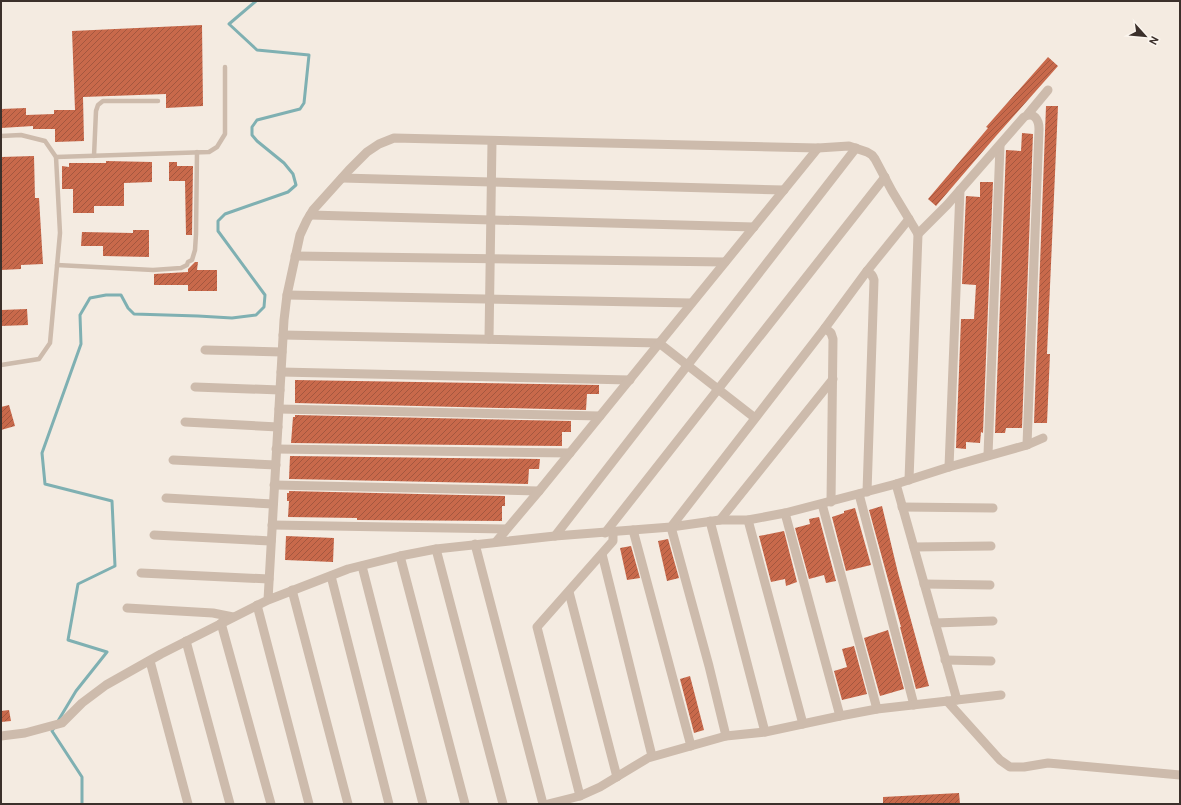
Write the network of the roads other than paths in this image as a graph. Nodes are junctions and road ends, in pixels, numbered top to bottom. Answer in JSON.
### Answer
{"nodes":[{"id":1,"x":225,"y":67,"type":"dead end"},
{"id":2,"x":1048,"y":90,"type":"dead end"},
{"id":3,"x":158,"y":101,"type":"dead end"},
{"id":4,"x":1028,"y":114,"type":"junction"},
{"id":5,"x":1,"y":136,"type":"edge"},
{"id":6,"x":492,"y":140,"type":"junction"},
{"id":7,"x":1000,"y":146,"type":"junction"},
{"id":8,"x":818,"y":148,"type":"junction"},
{"id":9,"x":856,"y":148,"type":"junction"},
{"id":10,"x":197,"y":152,"type":"junction"},
{"id":11,"x":94,"y":156,"type":"junction"},
{"id":12,"x":56,"y":157,"type":"junction"},
{"id":13,"x":342,"y":178,"type":"junction"},
{"id":14,"x":885,"y":178,"type":"junction"},
{"id":15,"x":491,"y":182,"type":"junction"},
{"id":16,"x":784,"y":190,"type":"junction"},
{"id":17,"x":960,"y":190,"type":"junction"},
{"id":18,"x":310,"y":215,"type":"junction"},
{"id":19,"x":909,"y":219,"type":"junction"},
{"id":20,"x":491,"y":220,"type":"junction"},
{"id":21,"x":754,"y":227,"type":"junction"},
{"id":22,"x":918,"y":234,"type":"junction"},
{"id":23,"x":295,"y":256,"type":"junction"},
{"id":24,"x":490,"y":259,"type":"junction"},
{"id":25,"x":725,"y":262,"type":"junction"},
{"id":26,"x":57,"y":265,"type":"junction"},
{"id":27,"x":867,"y":271,"type":"junction"},
{"id":28,"x":287,"y":295,"type":"junction"},
{"id":29,"x":489,"y":299,"type":"junction"},
{"id":30,"x":692,"y":303,"type":"junction"},
{"id":31,"x":825,"y":328,"type":"junction"},
{"id":32,"x":283,"y":335,"type":"junction"},
{"id":33,"x":488,"y":339,"type":"junction"},
{"id":34,"x":659,"y":343,"type":"junction"},
{"id":35,"x":205,"y":350,"type":"dead end"},
{"id":36,"x":282,"y":352,"type":"junction"},
{"id":37,"x":1,"y":365,"type":"edge"},
{"id":38,"x":688,"y":365,"type":"junction"},
{"id":39,"x":281,"y":372,"type":"junction"},
{"id":40,"x":832,"y":379,"type":"junction"},
{"id":41,"x":630,"y":380,"type":"junction"},
{"id":42,"x":195,"y":387,"type":"dead end"},
{"id":43,"x":718,"y":389,"type":"junction"},
{"id":44,"x":280,"y":390,"type":"junction"},
{"id":45,"x":279,"y":409,"type":"junction"},
{"id":46,"x":600,"y":416,"type":"junction"},
{"id":47,"x":755,"y":418,"type":"junction"},
{"id":48,"x":185,"y":422,"type":"dead end"},
{"id":49,"x":278,"y":427,"type":"junction"},
{"id":50,"x":1043,"y":438,"type":"dead end"},
{"id":51,"x":1027,"y":445,"type":"junction"},
{"id":52,"x":276,"y":449,"type":"junction"},
{"id":53,"x":570,"y":453,"type":"junction"},
{"id":54,"x":988,"y":455,"type":"junction"},
{"id":55,"x":172,"y":460,"type":"dead end"},
{"id":56,"x":276,"y":465,"type":"junction"},
{"id":57,"x":949,"y":467,"type":"junction"},
{"id":58,"x":909,"y":480,"type":"junction"},
{"id":59,"x":896,"y":484,"type":"junction"},
{"id":60,"x":274,"y":485,"type":"junction"},
{"id":61,"x":539,"y":491,"type":"junction"},
{"id":62,"x":863,"y":493,"type":"junction"},
{"id":63,"x":166,"y":498,"type":"dead end"},
{"id":64,"x":826,"y":503,"type":"junction"},
{"id":65,"x":273,"y":504,"type":"junction"},
{"id":66,"x":902,"y":507,"type":"junction"},
{"id":67,"x":993,"y":508,"type":"dead end"},
{"id":68,"x":785,"y":513,"type":"junction"},
{"id":69,"x":720,"y":520,"type":"junction"},
{"id":70,"x":748,"y":520,"type":"junction"},
{"id":71,"x":710,"y":521,"type":"junction"},
{"id":72,"x":272,"y":525,"type":"junction"},
{"id":73,"x":671,"y":527,"type":"junction"},
{"id":74,"x":506,"y":529,"type":"junction"},
{"id":75,"x":634,"y":530,"type":"junction"},
{"id":76,"x":609,"y":532,"type":"junction"},
{"id":77,"x":154,"y":535,"type":"dead end"},
{"id":78,"x":555,"y":536,"type":"junction"},
{"id":79,"x":271,"y":541,"type":"junction"},
{"id":80,"x":496,"y":542,"type":"junction"},
{"id":81,"x":475,"y":544,"type":"junction"},
{"id":82,"x":991,"y":546,"type":"dead end"},
{"id":83,"x":914,"y":547,"type":"junction"},
{"id":84,"x":436,"y":549,"type":"junction"},
{"id":85,"x":602,"y":554,"type":"junction"},
{"id":86,"x":400,"y":556,"type":"junction"},
{"id":87,"x":362,"y":566,"type":"junction"},
{"id":88,"x":140,"y":573,"type":"dead end"},
{"id":89,"x":331,"y":576,"type":"junction"},
{"id":90,"x":269,"y":579,"type":"junction"},
{"id":91,"x":924,"y":584,"type":"junction"},
{"id":92,"x":990,"y":585,"type":"dead end"},
{"id":93,"x":292,"y":590,"type":"junction"},
{"id":94,"x":569,"y":592,"type":"junction"},
{"id":95,"x":268,"y":600,"type":"junction"},
{"id":96,"x":257,"y":605,"type":"junction"},
{"id":97,"x":127,"y":608,"type":"dead end"},
{"id":98,"x":233,"y":617,"type":"junction"},
{"id":99,"x":993,"y":621,"type":"dead end"},
{"id":100,"x":221,"y":623,"type":"junction"},
{"id":101,"x":935,"y":623,"type":"junction"},
{"id":102,"x":186,"y":641,"type":"junction"},
{"id":103,"x":945,"y":660,"type":"junction"},
{"id":104,"x":150,"y":661,"type":"junction"},
{"id":105,"x":991,"y":661,"type":"dead end"},
{"id":106,"x":1001,"y":695,"type":"dead end"},
{"id":107,"x":957,"y":700,"type":"junction"},
{"id":108,"x":947,"y":701,"type":"junction"},
{"id":109,"x":914,"y":705,"type":"junction"},
{"id":110,"x":878,"y":709,"type":"junction"},
{"id":111,"x":840,"y":716,"type":"junction"},
{"id":112,"x":803,"y":724,"type":"junction"},
{"id":113,"x":765,"y":732,"type":"junction"},
{"id":114,"x":1,"y":736,"type":"edge"},
{"id":115,"x":726,"y":736,"type":"junction"},
{"id":116,"x":691,"y":746,"type":"junction"},
{"id":117,"x":652,"y":756,"type":"junction"},
{"id":118,"x":1180,"y":775,"type":"edge"},
{"id":119,"x":617,"y":776,"type":"junction"},
{"id":120,"x":580,"y":796,"type":"junction"},
{"id":121,"x":188,"y":804,"type":"edge"},
{"id":122,"x":230,"y":804,"type":"edge"},
{"id":123,"x":271,"y":804,"type":"edge"},
{"id":124,"x":309,"y":804,"type":"edge"},
{"id":125,"x":348,"y":804,"type":"edge"},
{"id":126,"x":389,"y":804,"type":"edge"},
{"id":127,"x":423,"y":804,"type":"edge"},
{"id":128,"x":466,"y":804,"type":"edge"},
{"id":129,"x":503,"y":804,"type":"edge"},
{"id":130,"x":543,"y":804,"type":"edge"},
{"id":131,"x":548,"y":804,"type":"edge"}],
"edges":[{"from":1,"to":10,"type":"lane"},
{"from":2,"to":4,"type":"street"},
{"from":3,"to":11,"type":"lane"},
{"from":4,"to":7,"type":"street"},
{"from":4,"to":51,"type":"street"},
{"from":5,"to":12,"type":"lane"},
{"from":6,"to":8,"type":"street"},
{"from":6,"to":13,"type":"street"},
{"from":6,"to":15,"type":"street"},
{"from":7,"to":17,"type":"street"},
{"from":7,"to":54,"type":"street"},
{"from":8,"to":9,"type":"street"},
{"from":8,"to":16,"type":"street"},
{"from":9,"to":14,"type":"street"},
{"from":9,"to":38,"type":"street"},
{"from":10,"to":11,"type":"lane"},
{"from":10,"to":26,"type":"lane"},
{"from":11,"to":12,"type":"lane"},
{"from":12,"to":26,"type":"lane"},
{"from":13,"to":15,"type":"street"},
{"from":13,"to":18,"type":"street"},
{"from":14,"to":19,"type":"street"},
{"from":14,"to":43,"type":"street"},
{"from":15,"to":16,"type":"street"},
{"from":15,"to":20,"type":"street"},
{"from":16,"to":21,"type":"street"},
{"from":17,"to":22,"type":"street"},
{"from":17,"to":57,"type":"street"},
{"from":18,"to":20,"type":"street"},
{"from":18,"to":23,"type":"street"},
{"from":19,"to":22,"type":"street"},
{"from":19,"to":27,"type":"street"},
{"from":20,"to":21,"type":"street"},
{"from":20,"to":24,"type":"street"},
{"from":21,"to":25,"type":"street"},
{"from":22,"to":58,"type":"street"},
{"from":23,"to":24,"type":"street"},
{"from":23,"to":28,"type":"street"},
{"from":24,"to":25,"type":"street"},
{"from":24,"to":29,"type":"street"},
{"from":25,"to":30,"type":"street"},
{"from":26,"to":37,"type":"lane"},
{"from":27,"to":31,"type":"street"},
{"from":27,"to":62,"type":"street"},
{"from":28,"to":29,"type":"street"},
{"from":28,"to":32,"type":"street"},
{"from":29,"to":30,"type":"street"},
{"from":29,"to":33,"type":"street"},
{"from":30,"to":34,"type":"street"},
{"from":31,"to":40,"type":"street"},
{"from":31,"to":47,"type":"street"},
{"from":32,"to":33,"type":"street"},
{"from":32,"to":36,"type":"street"},
{"from":33,"to":34,"type":"street"},
{"from":34,"to":38,"type":"street"},
{"from":34,"to":41,"type":"street"},
{"from":35,"to":36,"type":"street"},
{"from":36,"to":39,"type":"street"},
{"from":38,"to":43,"type":"street"},
{"from":38,"to":78,"type":"street"},
{"from":39,"to":41,"type":"street"},
{"from":39,"to":44,"type":"street"},
{"from":40,"to":64,"type":"street"},
{"from":40,"to":69,"type":"street"},
{"from":41,"to":46,"type":"street"},
{"from":42,"to":44,"type":"street"},
{"from":43,"to":47,"type":"street"},
{"from":43,"to":76,"type":"street"},
{"from":44,"to":45,"type":"street"},
{"from":45,"to":46,"type":"street"},
{"from":45,"to":49,"type":"street"},
{"from":46,"to":53,"type":"street"},
{"from":47,"to":73,"type":"street"},
{"from":48,"to":49,"type":"street"},
{"from":49,"to":52,"type":"street"},
{"from":50,"to":51,"type":"street"},
{"from":51,"to":54,"type":"street"},
{"from":52,"to":53,"type":"street"},
{"from":52,"to":56,"type":"street"},
{"from":53,"to":61,"type":"street"},
{"from":54,"to":57,"type":"street"},
{"from":55,"to":56,"type":"street"},
{"from":56,"to":60,"type":"street"},
{"from":57,"to":58,"type":"street"},
{"from":58,"to":59,"type":"street"},
{"from":59,"to":62,"type":"street"},
{"from":59,"to":66,"type":"street"},
{"from":60,"to":61,"type":"street"},
{"from":60,"to":65,"type":"street"},
{"from":61,"to":74,"type":"street"},
{"from":62,"to":64,"type":"street"},
{"from":62,"to":109,"type":"street"},
{"from":63,"to":65,"type":"street"},
{"from":64,"to":68,"type":"street"},
{"from":64,"to":110,"type":"street"},
{"from":65,"to":72,"type":"street"},
{"from":66,"to":67,"type":"street"},
{"from":66,"to":83,"type":"street"},
{"from":68,"to":70,"type":"street"},
{"from":68,"to":111,"type":"street"},
{"from":69,"to":70,"type":"street"},
{"from":69,"to":71,"type":"street"},
{"from":70,"to":112,"type":"street"},
{"from":71,"to":73,"type":"street"},
{"from":71,"to":113,"type":"street"},
{"from":72,"to":74,"type":"street"},
{"from":72,"to":79,"type":"street"},
{"from":73,"to":75,"type":"street"},
{"from":73,"to":115,"type":"street"},
{"from":74,"to":80,"type":"street"},
{"from":75,"to":76,"type":"street"},
{"from":75,"to":116,"type":"street"},
{"from":76,"to":78,"type":"street"},
{"from":76,"to":85,"type":"street"},
{"from":77,"to":79,"type":"street"},
{"from":78,"to":80,"type":"street"},
{"from":79,"to":90,"type":"street"},
{"from":80,"to":81,"type":"street"},
{"from":81,"to":84,"type":"street"},
{"from":81,"to":130,"type":"street"},
{"from":82,"to":83,"type":"street"},
{"from":83,"to":91,"type":"street"},
{"from":84,"to":86,"type":"street"},
{"from":84,"to":129,"type":"street"},
{"from":85,"to":94,"type":"street"},
{"from":85,"to":117,"type":"street"},
{"from":86,"to":87,"type":"street"},
{"from":86,"to":128,"type":"street"},
{"from":87,"to":89,"type":"street"},
{"from":87,"to":127,"type":"street"},
{"from":88,"to":90,"type":"street"},
{"from":89,"to":93,"type":"street"},
{"from":89,"to":126,"type":"street"},
{"from":90,"to":95,"type":"street"},
{"from":91,"to":92,"type":"street"},
{"from":91,"to":101,"type":"street"},
{"from":93,"to":95,"type":"street"},
{"from":93,"to":125,"type":"street"},
{"from":94,"to":119,"type":"street"},
{"from":94,"to":120,"type":"street"},
{"from":95,"to":96,"type":"street"},
{"from":96,"to":98,"type":"street"},
{"from":96,"to":124,"type":"street"},
{"from":97,"to":98,"type":"street"},
{"from":98,"to":100,"type":"street"},
{"from":99,"to":101,"type":"street"},
{"from":100,"to":102,"type":"street"},
{"from":100,"to":123,"type":"street"},
{"from":101,"to":103,"type":"street"},
{"from":102,"to":104,"type":"street"},
{"from":102,"to":122,"type":"street"},
{"from":103,"to":105,"type":"street"},
{"from":103,"to":107,"type":"street"},
{"from":104,"to":114,"type":"street"},
{"from":104,"to":121,"type":"street"},
{"from":106,"to":107,"type":"street"},
{"from":107,"to":108,"type":"street"},
{"from":108,"to":109,"type":"street"},
{"from":108,"to":118,"type":"street"},
{"from":109,"to":110,"type":"street"},
{"from":110,"to":111,"type":"street"},
{"from":111,"to":112,"type":"street"},
{"from":112,"to":113,"type":"street"},
{"from":113,"to":115,"type":"street"},
{"from":115,"to":116,"type":"street"},
{"from":116,"to":117,"type":"street"},
{"from":117,"to":119,"type":"street"},
{"from":119,"to":120,"type":"street"},
{"from":120,"to":131,"type":"street"}]}
